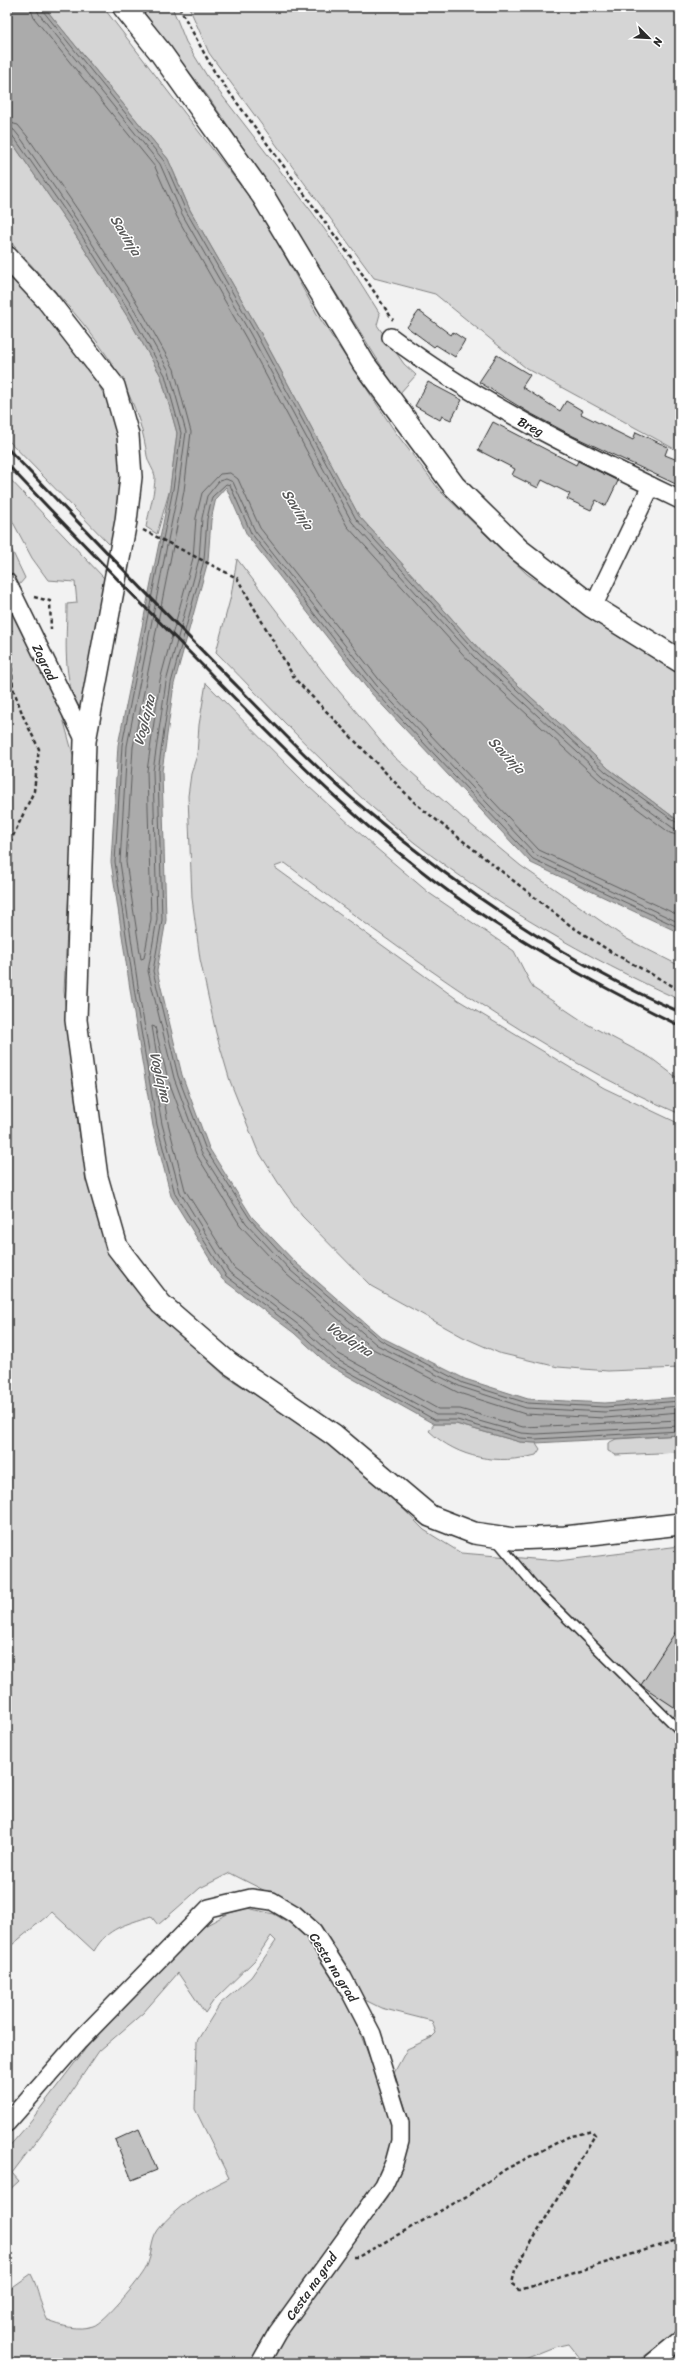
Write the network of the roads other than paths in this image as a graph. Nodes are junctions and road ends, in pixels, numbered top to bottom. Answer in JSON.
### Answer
{"nodes":[{"id":1,"x":124,"y":7,"type":"edge"},
{"id":2,"x":7,"y":257,"type":"edge"},
{"id":3,"x":393,"y":330,"type":"road end"},
{"id":4,"x":651,"y":486,"type":"junction"},
{"id":5,"x":680,"y":500,"type":"edge"},
{"id":6,"x":7,"y":582,"type":"edge"},
{"id":7,"x":593,"y":607,"type":"junction"},
{"id":8,"x":680,"y":661,"type":"edge"},
{"id":9,"x":85,"y":741,"type":"junction"},
{"id":10,"x":680,"y":1524,"type":"edge"},
{"id":11,"x":493,"y":1536,"type":"junction"},
{"id":12,"x":680,"y":1731,"type":"edge"},
{"id":13,"x":7,"y":2123,"type":"edge"},
{"id":14,"x":680,"y":2340,"type":"edge"},
{"id":15,"x":260,"y":2363,"type":"edge"},
{"id":16,"x":652,"y":2363,"type":"edge"}],
"edges":[{"from":1,"to":7,"type":"main road"},
{"from":2,"to":9,"type":"street"},
{"from":3,"to":4,"type":"street","name":"Breg"},
{"from":4,"to":5,"type":"street","name":"Breg"},
{"from":4,"to":7,"type":"street"},
{"from":6,"to":9,"type":"street","name":"Zagrad"},
{"from":7,"to":8,"type":"main road"},
{"from":9,"to":11,"type":"street"},
{"from":10,"to":11,"type":"street"},
{"from":11,"to":12,"type":"lane"},
{"from":13,"to":15,"type":"street","name":"Cesta na grad"},
{"from":14,"to":16,"type":"street"}]}
